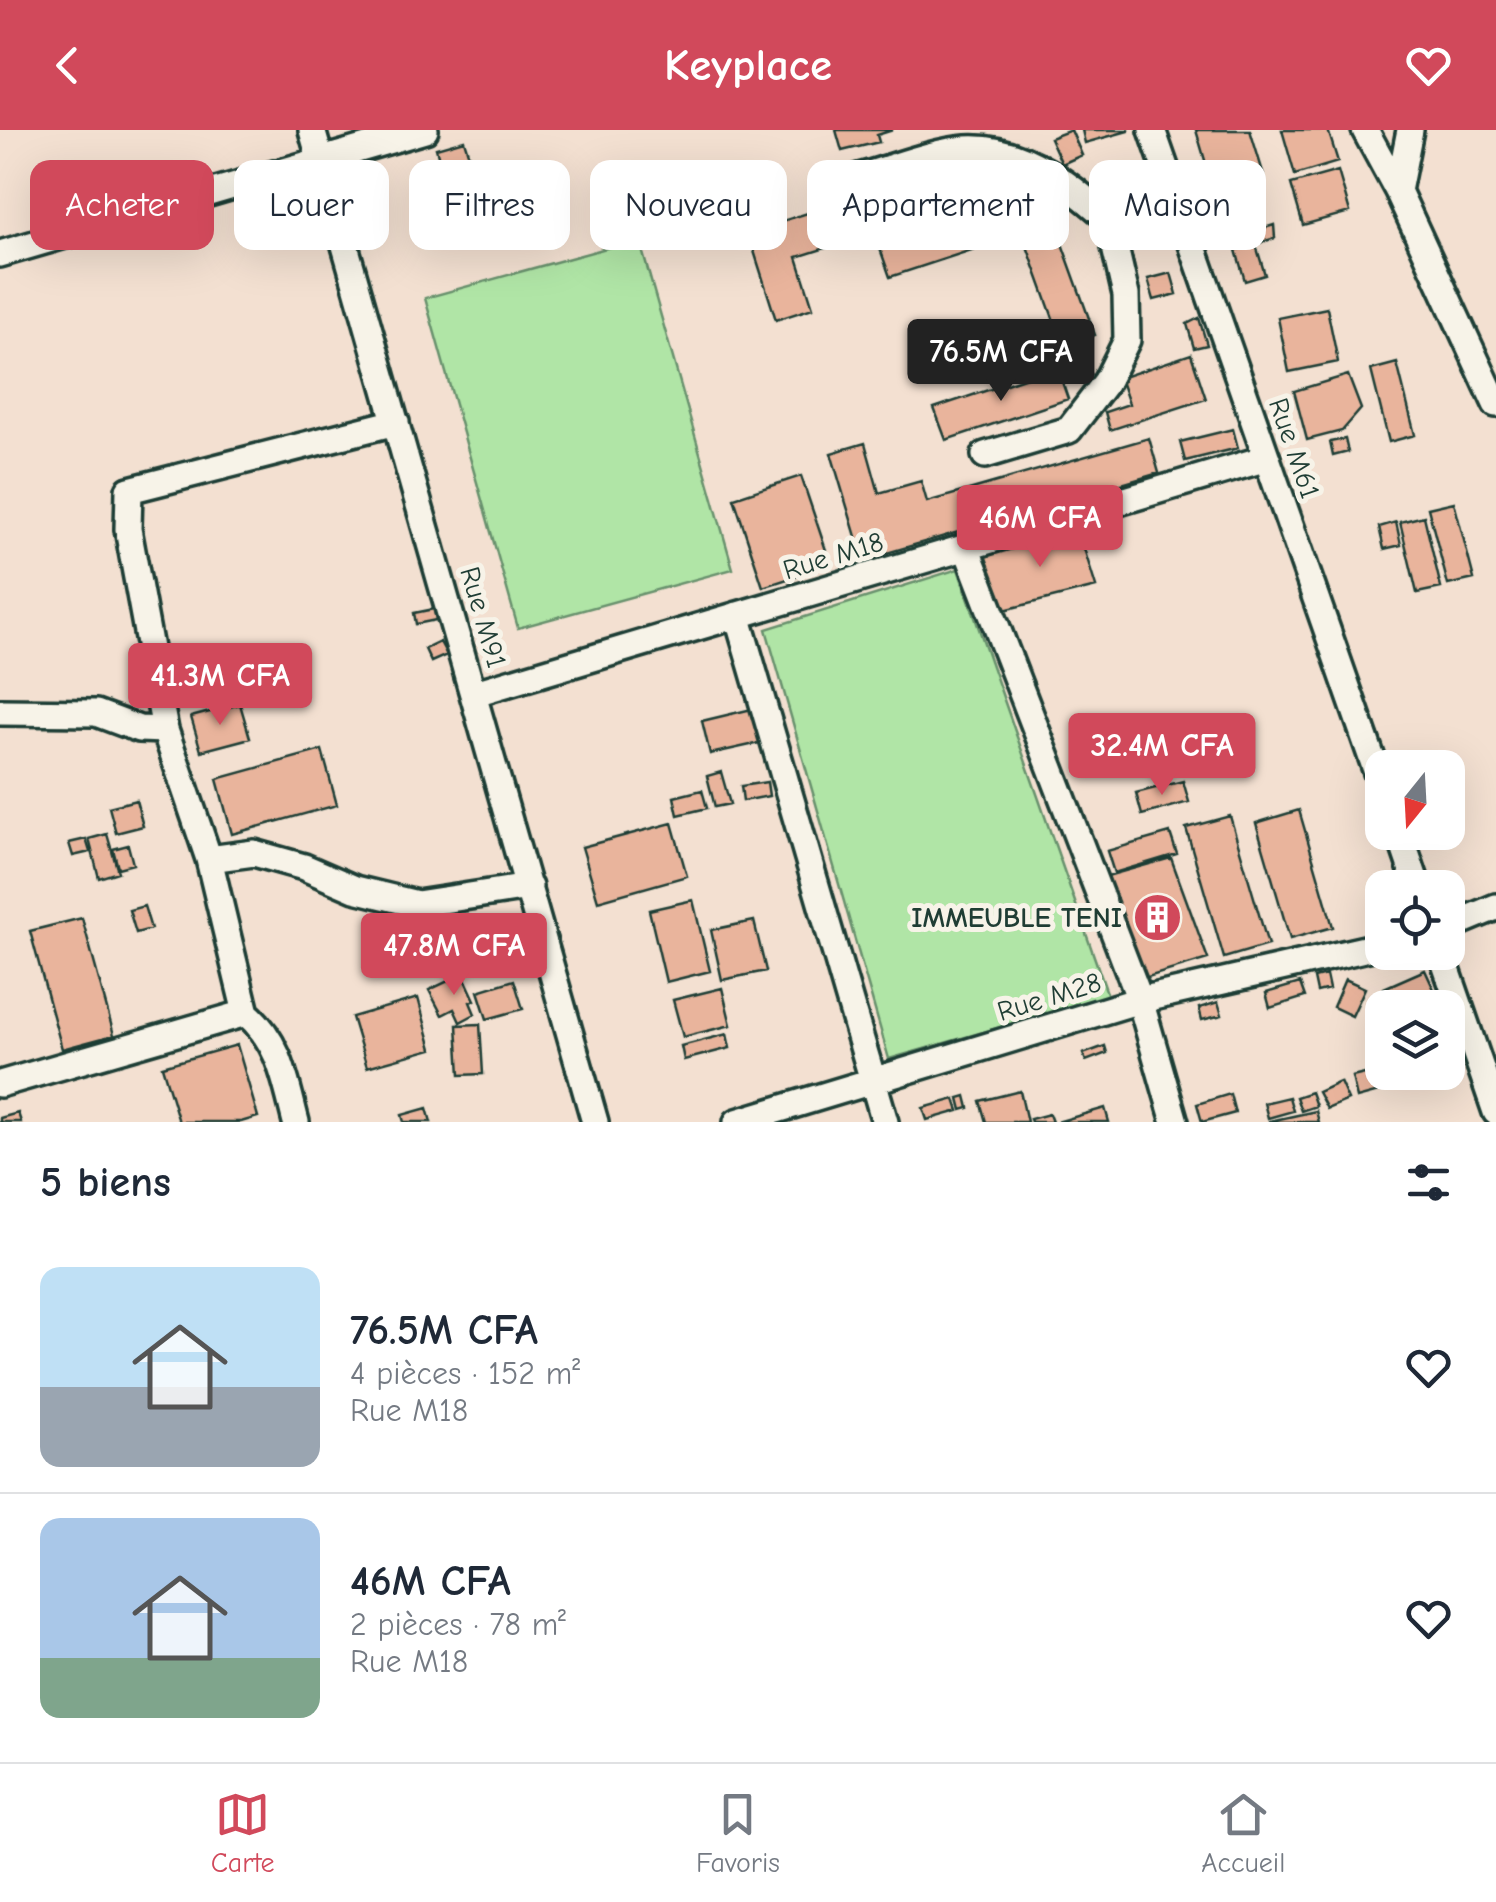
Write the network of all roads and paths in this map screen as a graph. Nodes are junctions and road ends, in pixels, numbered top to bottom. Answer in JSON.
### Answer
{"nodes":[{"id":1,"x":312,"y":130,"type":"edge"},
{"id":2,"x":425,"y":130,"type":"edge"},
{"id":3,"x":1152,"y":130,"type":"edge"},
{"id":4,"x":1366,"y":130,"type":"edge"},
{"id":5,"x":1410,"y":130,"type":"edge"},
{"id":6,"x":320,"y":160,"type":"edge"},
{"id":7,"x":323,"y":160,"type":"edge"},
{"id":8,"x":921,"y":160,"type":"edge"},
{"id":9,"x":1019,"y":160,"type":"edge"},
{"id":10,"x":1162,"y":160,"type":"edge"},
{"id":11,"x":1069,"y":185,"type":"edge"},
{"id":12,"x":234,"y":186,"type":"edge"},
{"id":13,"x":1398,"y":190,"type":"junction"},
{"id":14,"x":1089,"y":202,"type":"edge"},
{"id":15,"x":346,"y":250,"type":"edge"},
{"id":16,"x":1116,"y":250,"type":"edge"},
{"id":17,"x":1194,"y":250,"type":"edge"},
{"id":18,"x":0,"y":254,"type":"edge"},
{"id":19,"x":1496,"y":404,"type":"edge"},
{"id":20,"x":396,"y":422,"type":"junction"},
{"id":21,"x":985,"y":454,"type":"dead end"},
{"id":22,"x":1267,"y":458,"type":"junction"},
{"id":23,"x":966,"y":547,"type":"junction"},
{"id":24,"x":738,"y":615,"type":"junction"},
{"id":25,"x":474,"y":693,"type":"junction"},
{"id":26,"x":0,"y":712,"type":"edge"},
{"id":27,"x":165,"y":730,"type":"junction"},
{"id":28,"x":1369,"y":750,"type":"edge"},
{"id":29,"x":208,"y":859,"type":"junction"},
{"id":30,"x":530,"y":887,"type":"junction"},
{"id":31,"x":1496,"y":907,"type":"edge"},
{"id":32,"x":1465,"y":920,"type":"edge"},
{"id":33,"x":1365,"y":949,"type":"edge"},
{"id":34,"x":1446,"y":970,"type":"edge"},
{"id":35,"x":1140,"y":1000,"type":"junction"},
{"id":36,"x":246,"y":1013,"type":"junction"},
{"id":37,"x":873,"y":1081,"type":"junction"},
{"id":38,"x":0,"y":1084,"type":"edge"},
{"id":39,"x":1496,"y":1112,"type":"edge"},
{"id":40,"x":296,"y":1122,"type":"edge"},
{"id":41,"x":596,"y":1122,"type":"edge"},
{"id":42,"x":737,"y":1122,"type":"edge"},
{"id":43,"x":885,"y":1122,"type":"edge"},
{"id":44,"x":1174,"y":1122,"type":"edge"}],
"edges":[{"from":1,"to":6,"type":"street","name":"Rue M91"},
{"from":2,"to":7,"type":"street"},
{"from":3,"to":10,"type":"street","name":"Rue M61"},
{"from":4,"to":13,"type":"street"},
{"from":5,"to":13,"type":"street"},
{"from":8,"to":9,"type":"street"},
{"from":11,"to":14,"type":"street"},
{"from":12,"to":18,"type":"street"},
{"from":13,"to":19,"type":"street"},
{"from":15,"to":20,"type":"street","name":"Rue M91"},
{"from":16,"to":21,"type":"street"},
{"from":17,"to":22,"type":"street","name":"Rue M61"},
{"from":20,"to":25,"type":"street","name":"Rue M91"},
{"from":20,"to":27,"type":"street"},
{"from":22,"to":23,"type":"street","name":"Rue M18"},
{"from":22,"to":28,"type":"street","name":"Rue M61"},
{"from":23,"to":24,"type":"street","name":"Rue M18"},
{"from":23,"to":35,"type":"street"},
{"from":24,"to":25,"type":"street","name":"Rue M18"},
{"from":24,"to":37,"type":"street"},
{"from":25,"to":30,"type":"street","name":"Rue M91"},
{"from":26,"to":27,"type":"street"},
{"from":27,"to":29,"type":"street"},
{"from":29,"to":30,"type":"street"},
{"from":29,"to":36,"type":"street"},
{"from":30,"to":41,"type":"street","name":"Rue M91"},
{"from":31,"to":32,"type":"street"},
{"from":33,"to":35,"type":"street","name":"Rue M28"},
{"from":34,"to":39,"type":"street"},
{"from":35,"to":37,"type":"street","name":"Rue M28"},
{"from":35,"to":44,"type":"street"},
{"from":36,"to":38,"type":"street"},
{"from":36,"to":40,"type":"street"},
{"from":37,"to":42,"type":"street","name":"Rue M28"},
{"from":37,"to":43,"type":"street"}]}
